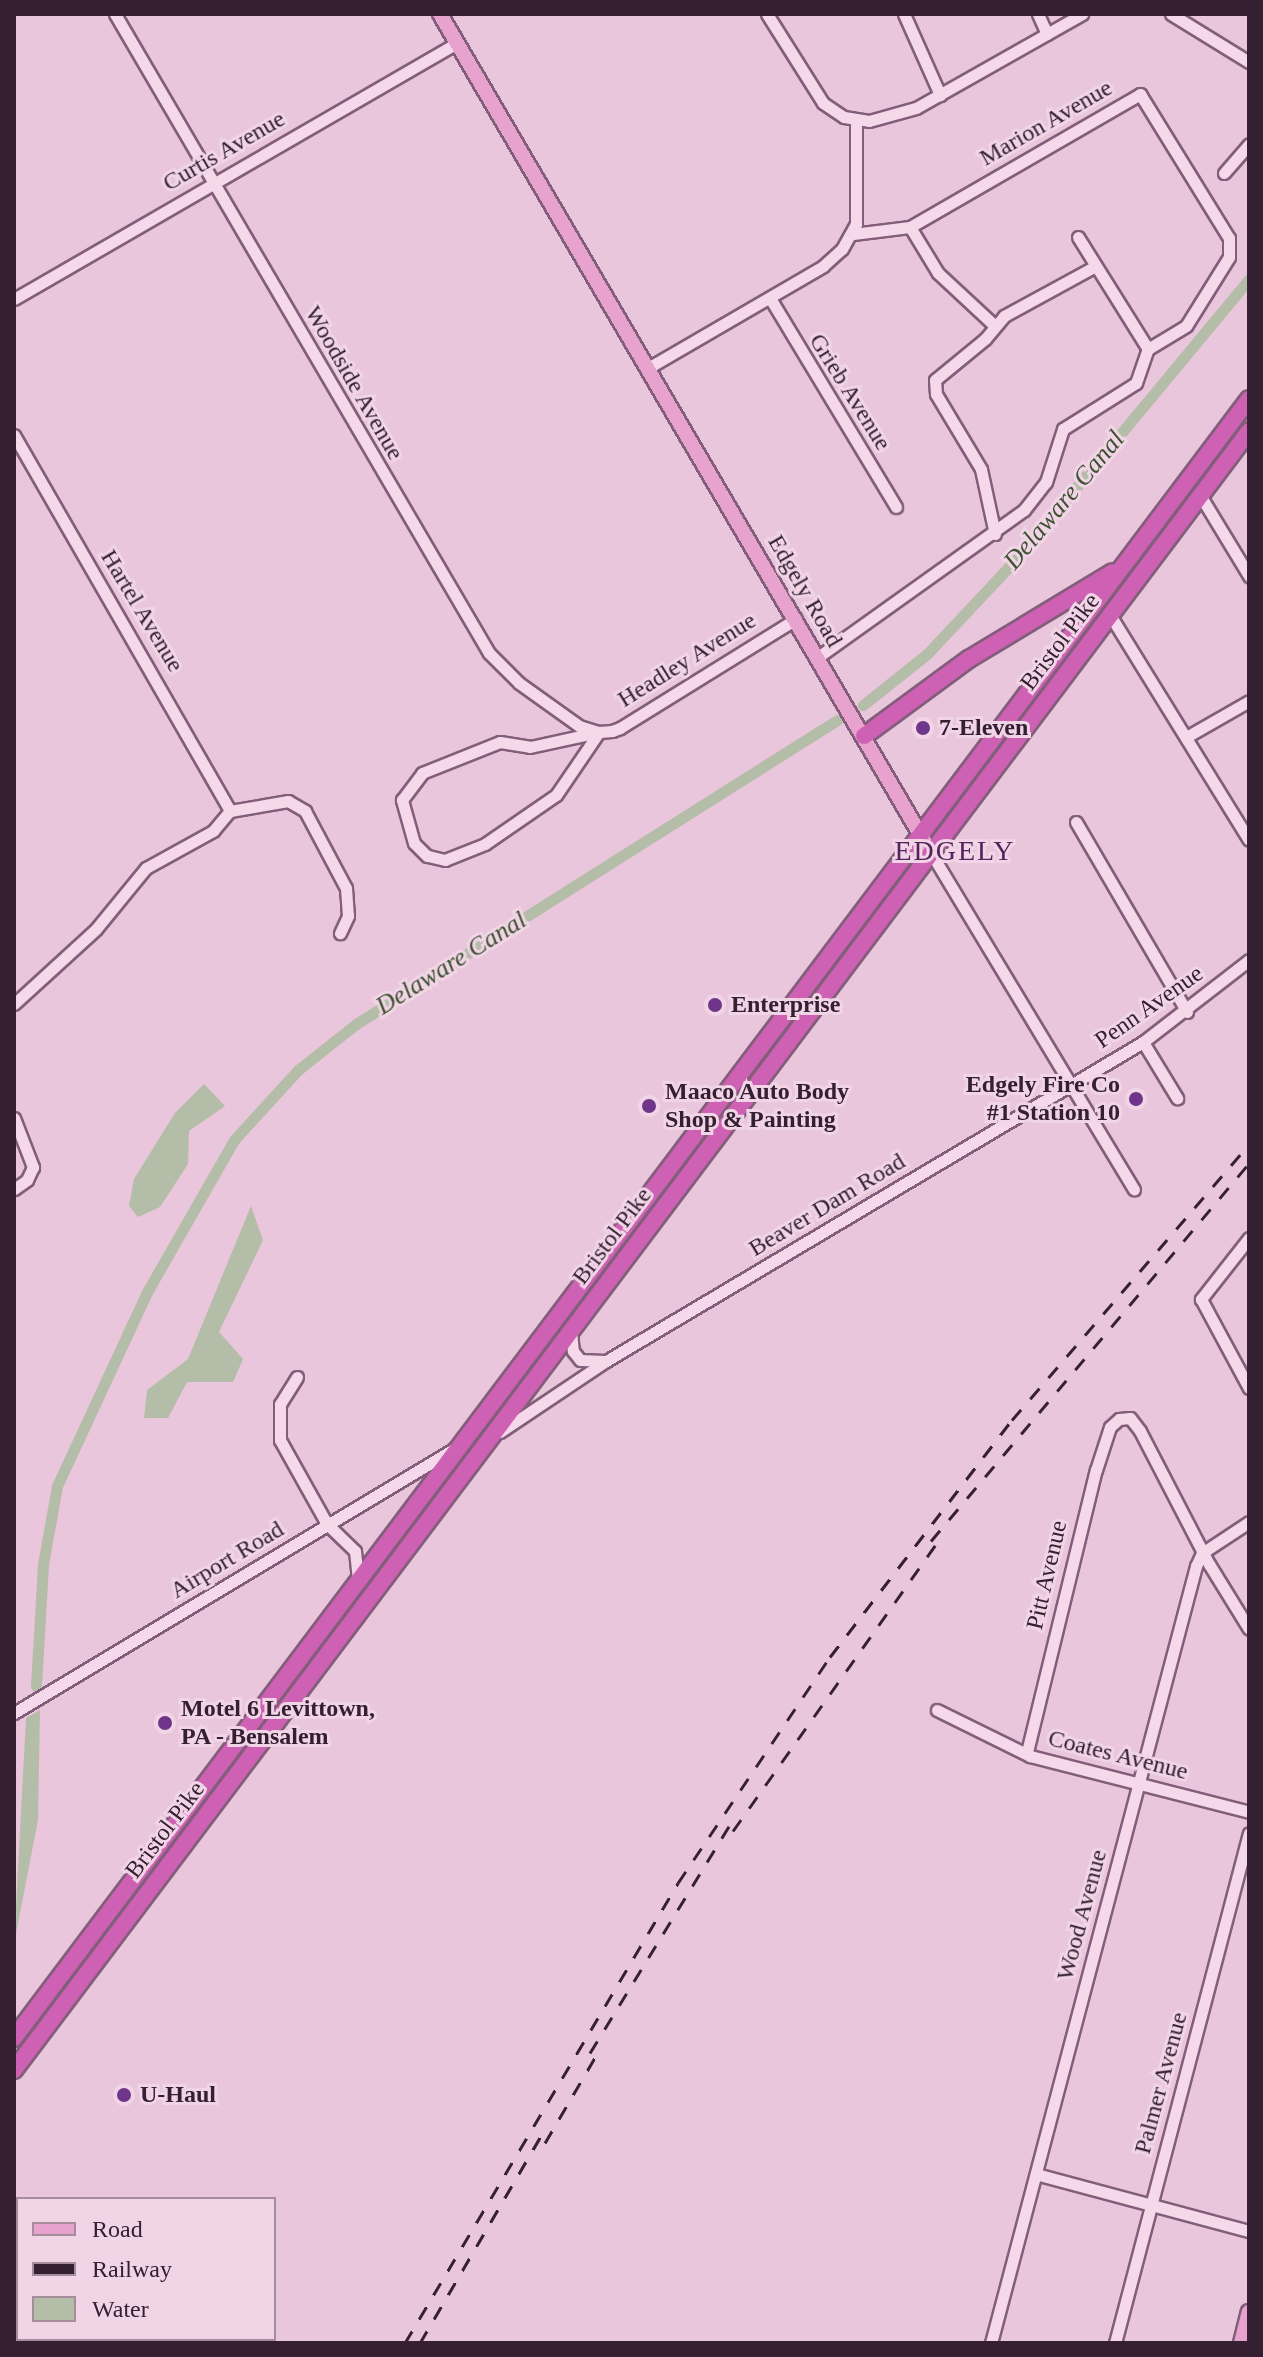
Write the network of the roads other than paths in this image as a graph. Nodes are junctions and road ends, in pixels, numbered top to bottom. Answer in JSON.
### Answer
{"nodes":[{"id":1,"x":115,"y":14,"type":"edge"},
{"id":2,"x":440,"y":14,"type":"edge"},
{"id":3,"x":767,"y":14,"type":"edge"},
{"id":4,"x":904,"y":14,"type":"edge"},
{"id":5,"x":1038,"y":14,"type":"edge"},
{"id":6,"x":1082,"y":14,"type":"edge"},
{"id":7,"x":1171,"y":14,"type":"edge"},
{"id":8,"x":1047,"y":34,"type":"junction"},
{"id":9,"x":457,"y":43,"type":"junction"},
{"id":10,"x":1249,"y":62,"type":"edge"},
{"id":11,"x":940,"y":95,"type":"junction"},
{"id":12,"x":856,"y":120,"type":"junction"},
{"id":13,"x":1249,"y":144,"type":"edge"},
{"id":14,"x":1224,"y":173,"type":"dead end"},
{"id":15,"x":213,"y":182,"type":"junction"},
{"id":16,"x":910,"y":227,"type":"junction"},
{"id":17,"x":853,"y":234,"type":"junction"},
{"id":18,"x":1078,"y":237,"type":"dead end"},
{"id":19,"x":1094,"y":267,"type":"junction"},
{"id":20,"x":770,"y":298,"type":"junction"},
{"id":21,"x":14,"y":299,"type":"edge"},
{"id":22,"x":995,"y":326,"type":"junction"},
{"id":23,"x":1148,"y":349,"type":"junction"},
{"id":24,"x":648,"y":368,"type":"junction"},
{"id":25,"x":1249,"y":399,"type":"edge"},
{"id":26,"x":1249,"y":431,"type":"edge"},
{"id":27,"x":14,"y":435,"type":"edge"},
{"id":28,"x":1200,"y":495,"type":"junction"},
{"id":29,"x":896,"y":507,"type":"dead end"},
{"id":30,"x":995,"y":534,"type":"junction"},
{"id":31,"x":1124,"y":564,"type":"junction"},
{"id":32,"x":1249,"y":576,"type":"edge"},
{"id":33,"x":1110,"y":615,"type":"junction"},
{"id":34,"x":796,"y":619,"type":"junction"},
{"id":35,"x":818,"y":657,"type":"junction"},
{"id":36,"x":1249,"y":701,"type":"edge"},
{"id":37,"x":599,"y":732,"type":"junction"},
{"id":38,"x":864,"y":736,"type":"junction"},
{"id":39,"x":1188,"y":736,"type":"junction"},
{"id":40,"x":230,"y":811,"type":"junction"},
{"id":41,"x":1076,"y":822,"type":"dead end"},
{"id":42,"x":921,"y":833,"type":"junction"},
{"id":43,"x":1249,"y":840,"type":"edge"},
{"id":44,"x":931,"y":853,"type":"junction"},
{"id":45,"x":340,"y":933,"type":"dead end"},
{"id":46,"x":1248,"y":963,"type":"edge"},
{"id":47,"x":14,"y":1004,"type":"edge"},
{"id":48,"x":1187,"y":1012,"type":"junction"},
{"id":49,"x":1143,"y":1042,"type":"junction"},
{"id":50,"x":1070,"y":1086,"type":"junction"},
{"id":51,"x":1177,"y":1098,"type":"dead end"},
{"id":52,"x":14,"y":1118,"type":"edge"},
{"id":53,"x":14,"y":1189,"type":"edge"},
{"id":54,"x":1134,"y":1190,"type":"dead end"},
{"id":55,"x":1249,"y":1238,"type":"edge"},
{"id":56,"x":571,"y":1330,"type":"junction"},
{"id":57,"x":606,"y":1361,"type":"junction"},
{"id":58,"x":297,"y":1377,"type":"dead end"},
{"id":59,"x":1249,"y":1388,"type":"edge"},
{"id":60,"x":487,"y":1442,"type":"junction"},
{"id":61,"x":461,"y":1443,"type":"junction"},
{"id":62,"x":1249,"y":1522,"type":"edge"},
{"id":63,"x":327,"y":1524,"type":"junction"},
{"id":64,"x":1202,"y":1553,"type":"junction"},
{"id":65,"x":358,"y":1580,"type":"junction"},
{"id":66,"x":1249,"y":1629,"type":"edge"},
{"id":67,"x":937,"y":1710,"type":"dead end"},
{"id":68,"x":14,"y":1713,"type":"edge"},
{"id":69,"x":1027,"y":1752,"type":"junction"},
{"id":70,"x":1139,"y":1783,"type":"junction"},
{"id":71,"x":1249,"y":1812,"type":"edge"},
{"id":72,"x":1249,"y":1833,"type":"edge"},
{"id":73,"x":14,"y":2038,"type":"edge"},
{"id":74,"x":14,"y":2070,"type":"edge"},
{"id":75,"x":1036,"y":2174,"type":"junction"},
{"id":76,"x":1152,"y":2206,"type":"junction"},
{"id":77,"x":1249,"y":2231,"type":"edge"},
{"id":78,"x":1249,"y":2312,"type":"edge"},
{"id":79,"x":991,"y":2343,"type":"edge"},
{"id":80,"x":1115,"y":2343,"type":"edge"},
{"id":81,"x":1241,"y":2343,"type":"edge"}],
"edges":[{"from":1,"to":15,"type":"street","name":"Woodside Avenue"},
{"from":2,"to":9,"type":"main road","name":"Edgely Road"},
{"from":3,"to":12,"type":"street"},
{"from":4,"to":11,"type":"street"},
{"from":5,"to":8,"type":"street"},
{"from":6,"to":8,"type":"street"},
{"from":7,"to":10,"type":"street"},
{"from":8,"to":11,"type":"street"},
{"from":9,"to":15,"type":"street","name":"Curtis Avenue"},
{"from":9,"to":24,"type":"main road","name":"Edgely Road"},
{"from":11,"to":12,"type":"street"},
{"from":12,"to":17,"type":"street"},
{"from":13,"to":14,"type":"street"},
{"from":15,"to":21,"type":"street","name":"Curtis Avenue"},
{"from":15,"to":37,"type":"street","name":"Woodside Avenue"},
{"from":16,"to":17,"type":"street","name":"Marion Avenue"},
{"from":16,"to":22,"type":"street"},
{"from":16,"to":23,"type":"street","name":"Marion Avenue"},
{"from":17,"to":20,"type":"street"},
{"from":18,"to":19,"type":"street"},
{"from":19,"to":22,"type":"street"},
{"from":19,"to":23,"type":"street"},
{"from":20,"to":24,"type":"street"},
{"from":20,"to":29,"type":"street","name":"Grieb Avenue"},
{"from":22,"to":30,"type":"street"},
{"from":23,"to":30,"type":"street"},
{"from":24,"to":34,"type":"main road","name":"Edgely Road"},
{"from":25,"to":31,"type":"highway","name":"Bristol Pike"},
{"from":26,"to":28,"type":"highway","name":"Bristol Pike"},
{"from":27,"to":40,"type":"street","name":"Hartel Avenue"},
{"from":28,"to":32,"type":"street"},
{"from":28,"to":33,"type":"highway","name":"Bristol Pike"},
{"from":30,"to":35,"type":"street"},
{"from":31,"to":38,"type":"highway"},
{"from":31,"to":42,"type":"highway","name":"Bristol Pike"},
{"from":33,"to":39,"type":"street"},
{"from":33,"to":44,"type":"highway","name":"Bristol Pike"},
{"from":34,"to":35,"type":"main road","name":"Edgely Road"},
{"from":34,"to":37,"type":"street","name":"Headley Avenue"},
{"from":35,"to":38,"type":"main road","name":"Edgely Road"},
{"from":36,"to":39,"type":"street"},
{"from":37,"to":37,"type":"street","name":"Headley Avenue"},
{"from":38,"to":42,"type":"main road","name":"Edgely Road"},
{"from":39,"to":43,"type":"street"},
{"from":40,"to":45,"type":"street"},
{"from":40,"to":47,"type":"street"},
{"from":41,"to":48,"type":"street"},
{"from":42,"to":44,"type":"main road","name":"Edgely Road"},
{"from":42,"to":61,"type":"highway","name":"Bristol Pike"},
{"from":44,"to":50,"type":"street","name":"Edgely Road"},
{"from":44,"to":56,"type":"highway","name":"Bristol Pike"},
{"from":46,"to":48,"type":"street","name":"Penn Avenue"},
{"from":48,"to":49,"type":"street","name":"Penn Avenue"},
{"from":49,"to":50,"type":"street","name":"Penn Avenue"},
{"from":49,"to":51,"type":"street"},
{"from":50,"to":54,"type":"street","name":"Edgely Road"},
{"from":50,"to":57,"type":"street","name":"Beaver Dam Road"},
{"from":52,"to":53,"type":"street"},
{"from":55,"to":59,"type":"street"},
{"from":56,"to":57,"type":"street"},
{"from":56,"to":60,"type":"highway","name":"Bristol Pike"},
{"from":57,"to":60,"type":"street","name":"Beaver Dam Road"},
{"from":58,"to":63,"type":"street"},
{"from":60,"to":74,"type":"highway","name":"Bristol Pike"},
{"from":61,"to":63,"type":"street","name":"Airport Road"},
{"from":61,"to":65,"type":"highway","name":"Bristol Pike"},
{"from":62,"to":64,"type":"street"},
{"from":63,"to":65,"type":"street"},
{"from":63,"to":68,"type":"street","name":"Airport Road"},
{"from":64,"to":66,"type":"street"},
{"from":64,"to":69,"type":"street","name":"Pitt Avenue"},
{"from":64,"to":70,"type":"street","name":"Wood Avenue"},
{"from":65,"to":73,"type":"highway","name":"Bristol Pike"},
{"from":67,"to":69,"type":"street","name":"Coates Avenue"},
{"from":69,"to":70,"type":"street","name":"Coates Avenue"},
{"from":70,"to":71,"type":"street","name":"Coates Avenue"},
{"from":70,"to":75,"type":"street","name":"Wood Avenue"},
{"from":72,"to":76,"type":"street","name":"Palmer Avenue"},
{"from":75,"to":76,"type":"street"},
{"from":75,"to":79,"type":"street","name":"Wood Avenue"},
{"from":76,"to":77,"type":"street"},
{"from":76,"to":80,"type":"street","name":"Palmer Avenue"},
{"from":78,"to":81,"type":"main road"}]}
